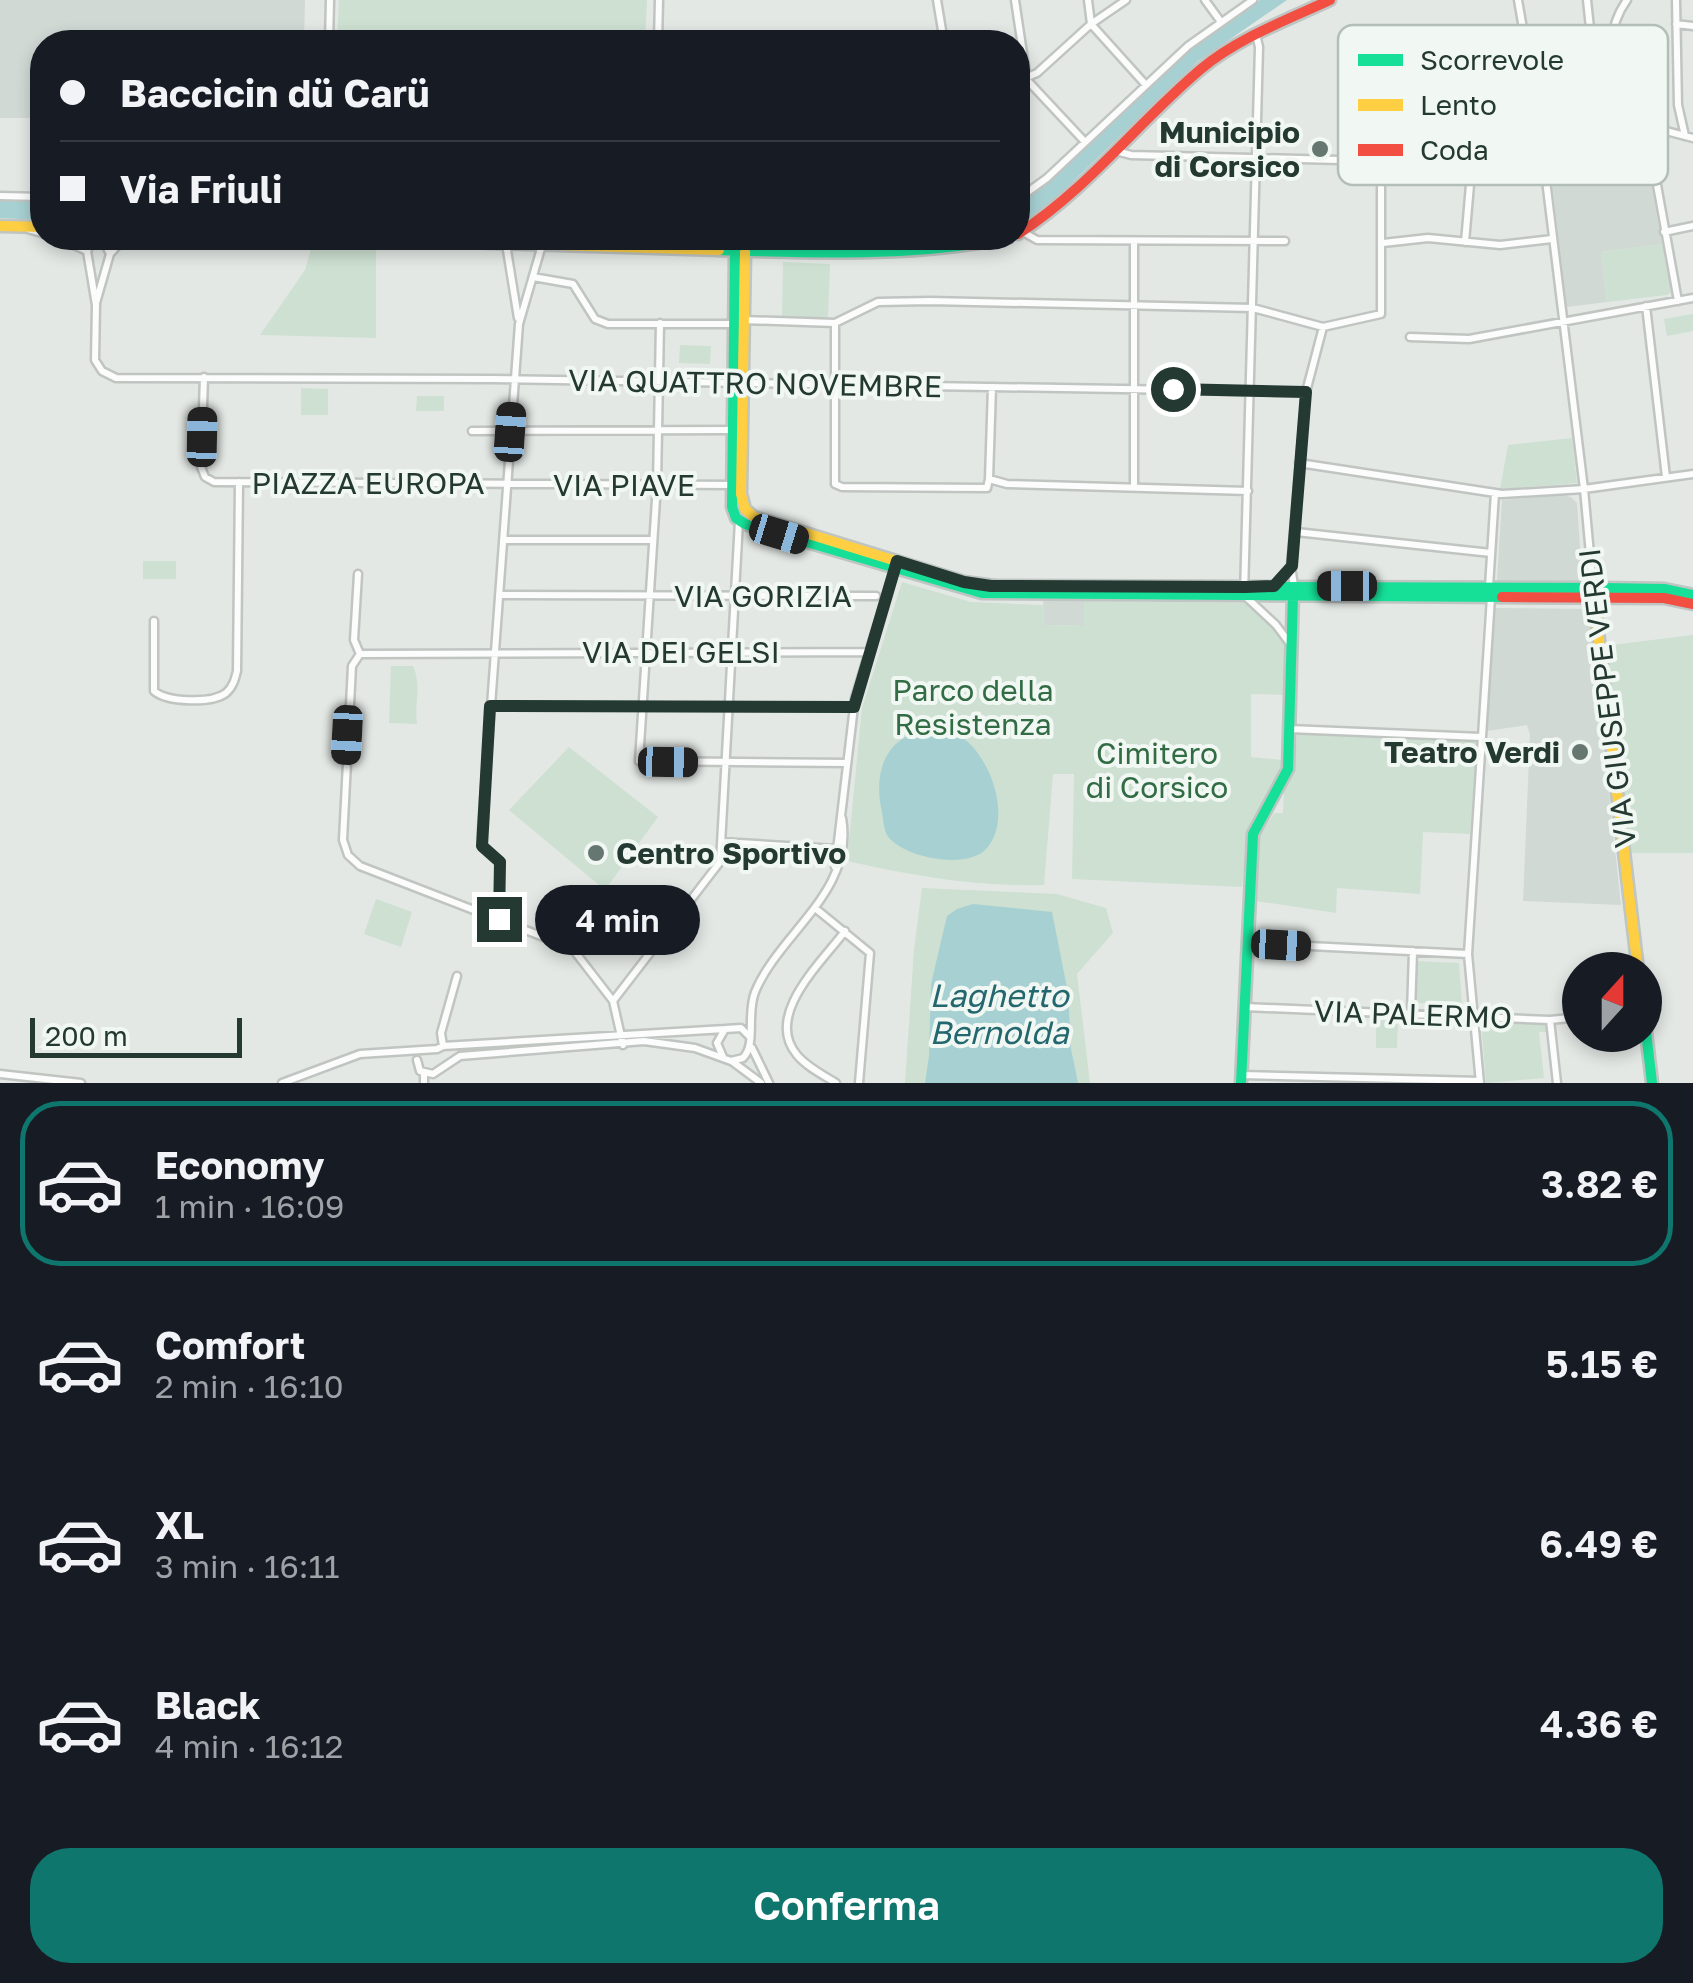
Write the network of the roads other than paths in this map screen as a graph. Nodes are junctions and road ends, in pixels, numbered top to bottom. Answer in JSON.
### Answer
{"nodes":[{"id":1,"x":330,"y":0,"type":"edge"},
{"id":2,"x":659,"y":0,"type":"edge"},
{"id":3,"x":937,"y":0,"type":"edge"},
{"id":4,"x":1014,"y":0,"type":"edge"},
{"id":5,"x":1088,"y":0,"type":"edge"},
{"id":6,"x":1126,"y":0,"type":"edge"},
{"id":7,"x":1204,"y":0,"type":"edge"},
{"id":8,"x":1253,"y":0,"type":"edge"},
{"id":9,"x":1330,"y":0,"type":"edge"},
{"id":10,"x":1518,"y":0,"type":"edge"},
{"id":11,"x":1587,"y":0,"type":"edge"},
{"id":12,"x":1627,"y":0,"type":"edge"},
{"id":13,"x":1676,"y":0,"type":"edge"},
{"id":14,"x":1221,"y":22,"type":"junction"},
{"id":15,"x":1091,"y":24,"type":"junction"},
{"id":16,"x":1676,"y":24,"type":"junction"},
{"id":17,"x":1522,"y":25,"type":"edge"},
{"id":18,"x":1590,"y":25,"type":"edge"},
{"id":19,"x":1614,"y":25,"type":"edge"},
{"id":20,"x":1693,"y":26,"type":"edge"},
{"id":21,"x":329,"y":30,"type":"edge"},
{"id":22,"x":658,"y":30,"type":"edge"},
{"id":23,"x":942,"y":30,"type":"edge"},
{"id":24,"x":1017,"y":30,"type":"edge"},
{"id":25,"x":1256,"y":34,"type":"junction"},
{"id":26,"x":1030,"y":74,"type":"edge"},
{"id":27,"x":1145,"y":84,"type":"junction"},
{"id":28,"x":1030,"y":88,"type":"edge"},
{"id":29,"x":1689,"y":137,"type":"edge"},
{"id":30,"x":1127,"y":140,"type":"junction"},
{"id":31,"x":1084,"y":142,"type":"junction"},
{"id":32,"x":1115,"y":151,"type":"junction"},
{"id":33,"x":1131,"y":155,"type":"junction"},
{"id":34,"x":1256,"y":158,"type":"junction"},
{"id":35,"x":1338,"y":160,"type":"edge"},
{"id":36,"x":1381,"y":185,"type":"edge"},
{"id":37,"x":1469,"y":185,"type":"edge"},
{"id":38,"x":1546,"y":185,"type":"edge"},
{"id":39,"x":1656,"y":185,"type":"edge"},
{"id":40,"x":1030,"y":190,"type":"edge"},
{"id":41,"x":0,"y":196,"type":"edge"},
{"id":42,"x":30,"y":197,"type":"edge"},
{"id":43,"x":0,"y":226,"type":"edge"},
{"id":44,"x":1030,"y":226,"type":"edge"},
{"id":45,"x":1693,"y":226,"type":"edge"},
{"id":46,"x":30,"y":228,"type":"edge"},
{"id":47,"x":1664,"y":232,"type":"junction"},
{"id":48,"x":1030,"y":237,"type":"edge"},
{"id":49,"x":1552,"y":238,"type":"junction"},
{"id":50,"x":1134,"y":241,"type":"junction"},
{"id":51,"x":1255,"y":241,"type":"junction"},
{"id":52,"x":1286,"y":242,"type":"dead end"},
{"id":53,"x":1464,"y":242,"type":"junction"},
{"id":54,"x":1382,"y":243,"type":"junction"},
{"id":55,"x":108,"y":250,"type":"edge"},
{"id":56,"x":114,"y":250,"type":"edge"},
{"id":57,"x":507,"y":250,"type":"edge"},
{"id":58,"x":541,"y":250,"type":"edge"},
{"id":59,"x":699,"y":250,"type":"joint"},
{"id":60,"x":903,"y":250,"type":"edge"},
{"id":61,"x":87,"y":251,"type":"edge"},
{"id":62,"x":740,"y":252,"type":"junction"},
{"id":63,"x":770,"y":252,"type":"junction"},
{"id":64,"x":110,"y":254,"type":"junction"},
{"id":65,"x":740,"y":274,"type":"junction"},
{"id":66,"x":533,"y":277,"type":"junction"},
{"id":67,"x":1693,"y":298,"type":"edge"},
{"id":68,"x":1678,"y":301,"type":"junction"},
{"id":69,"x":96,"y":304,"type":"junction"},
{"id":70,"x":1134,"y":305,"type":"junction"},
{"id":71,"x":1646,"y":306,"type":"junction"},
{"id":72,"x":1254,"y":308,"type":"junction"},
{"id":73,"x":1562,"y":321,"type":"junction"},
{"id":74,"x":739,"y":322,"type":"junction"},
{"id":75,"x":660,"y":323,"type":"junction"},
{"id":76,"x":835,"y":323,"type":"junction"},
{"id":77,"x":519,"y":324,"type":"junction"},
{"id":78,"x":1323,"y":327,"type":"junction"},
{"id":79,"x":1410,"y":337,"type":"dead end"},
{"id":80,"x":204,"y":377,"type":"junction"},
{"id":81,"x":513,"y":380,"type":"junction"},
{"id":82,"x":658,"y":383,"type":"junction"},
{"id":83,"x":738,"y":383,"type":"junction"},
{"id":84,"x":835,"y":384,"type":"junction"},
{"id":85,"x":992,"y":387,"type":"junction"},
{"id":86,"x":1133,"y":388,"type":"junction"},
{"id":87,"x":1251,"y":390,"type":"junction"},
{"id":88,"x":1306,"y":392,"type":"junction"},
{"id":89,"x":732,"y":430,"type":"junction"},
{"id":90,"x":472,"y":431,"type":"dead end"},
{"id":91,"x":658,"y":431,"type":"junction"},
{"id":92,"x":510,"y":432,"type":"junction"},
{"id":93,"x":1299,"y":463,"type":"junction"},
{"id":94,"x":1693,"y":474,"type":"edge"},
{"id":95,"x":1666,"y":477,"type":"junction"},
{"id":96,"x":989,"y":479,"type":"junction"},
{"id":97,"x":239,"y":482,"type":"junction"},
{"id":98,"x":506,"y":484,"type":"junction"},
{"id":99,"x":657,"y":484,"type":"junction"},
{"id":100,"x":736,"y":485,"type":"junction"},
{"id":101,"x":1134,"y":486,"type":"junction"},
{"id":102,"x":1584,"y":489,"type":"junction"},
{"id":103,"x":1248,"y":490,"type":"junction"},
{"id":104,"x":1495,"y":493,"type":"junction"},
{"id":105,"x":739,"y":521,"type":"junction"},
{"id":106,"x":1296,"y":532,"type":"junction"},
{"id":107,"x":503,"y":540,"type":"junction"},
{"id":108,"x":653,"y":540,"type":"junction"},
{"id":109,"x":1491,"y":553,"type":"junction"},
{"id":110,"x":896,"y":565,"type":"junction"},
{"id":111,"x":1292,"y":566,"type":"junction"},
{"id":112,"x":358,"y":574,"type":"dead end"},
{"id":113,"x":1274,"y":586,"type":"junction"},
{"id":114,"x":1244,"y":591,"type":"junction"},
{"id":115,"x":1293,"y":591,"type":"junction"},
{"id":116,"x":1490,"y":592,"type":"junction"},
{"id":117,"x":1593,"y":593,"type":"junction"},
{"id":118,"x":650,"y":595,"type":"junction"},
{"id":119,"x":735,"y":595,"type":"junction"},
{"id":120,"x":1693,"y":595,"type":"edge"},
{"id":121,"x":498,"y":596,"type":"junction"},
{"id":122,"x":876,"y":596,"type":"dead end"},
{"id":123,"x":1693,"y":604,"type":"edge"},
{"id":124,"x":154,"y":621,"type":"dead end"},
{"id":125,"x":1292,"y":646,"type":"junction"},
{"id":126,"x":732,"y":651,"type":"junction"},
{"id":127,"x":494,"y":652,"type":"junction"},
{"id":128,"x":646,"y":652,"type":"junction"},
{"id":129,"x":868,"y":652,"type":"junction"},
{"id":130,"x":360,"y":654,"type":"junction"},
{"id":131,"x":490,"y":706,"type":"junction"},
{"id":132,"x":728,"y":707,"type":"junction"},
{"id":133,"x":854,"y":707,"type":"junction"},
{"id":134,"x":642,"y":708,"type":"junction"},
{"id":135,"x":1289,"y":729,"type":"junction"},
{"id":136,"x":1481,"y":736,"type":"junction"},
{"id":137,"x":724,"y":762,"type":"junction"},
{"id":138,"x":847,"y":764,"type":"junction"},
{"id":139,"x":722,"y":842,"type":"junction"},
{"id":140,"x":839,"y":850,"type":"junction"},
{"id":141,"x":815,"y":908,"type":"junction"},
{"id":142,"x":499,"y":919,"type":"junction"},
{"id":143,"x":846,"y":931,"type":"junction"},
{"id":144,"x":1248,"y":944,"type":"junction"},
{"id":145,"x":1413,"y":951,"type":"junction"},
{"id":146,"x":1636,"y":952,"type":"edge"},
{"id":147,"x":1468,"y":954,"type":"junction"},
{"id":148,"x":457,"y":976,"type":"dead end"},
{"id":149,"x":613,"y":1002,"type":"junction"},
{"id":150,"x":1245,"y":1007,"type":"junction"},
{"id":151,"x":749,"y":1009,"type":"junction"},
{"id":152,"x":1412,"y":1013,"type":"junction"},
{"id":153,"x":1473,"y":1016,"type":"junction"},
{"id":154,"x":1562,"y":1018,"type":"edge"},
{"id":155,"x":1550,"y":1020,"type":"junction"},
{"id":156,"x":727,"y":1028,"type":"junction"},
{"id":157,"x":622,"y":1036,"type":"junction"},
{"id":158,"x":751,"y":1042,"type":"junction"},
{"id":159,"x":623,"y":1045,"type":"junction"},
{"id":160,"x":440,"y":1048,"type":"junction"},
{"id":161,"x":423,"y":1050,"type":"junction"},
{"id":162,"x":395,"y":1051,"type":"junction"},
{"id":163,"x":1648,"y":1052,"type":"edge"},
{"id":164,"x":728,"y":1059,"type":"junction"},
{"id":165,"x":416,"y":1060,"type":"junction"},
{"id":166,"x":440,"y":1070,"type":"junction"},
{"id":167,"x":424,"y":1073,"type":"junction"},
{"id":168,"x":0,"y":1074,"type":"edge"},
{"id":169,"x":1241,"y":1079,"type":"edge"},
{"id":170,"x":1480,"y":1082,"type":"edge"},
{"id":171,"x":81,"y":1083,"type":"edge"},
{"id":172,"x":282,"y":1083,"type":"edge"},
{"id":173,"x":424,"y":1083,"type":"edge"},
{"id":174,"x":434,"y":1083,"type":"edge"},
{"id":175,"x":761,"y":1083,"type":"edge"},
{"id":176,"x":769,"y":1083,"type":"edge"},
{"id":177,"x":836,"y":1083,"type":"edge"},
{"id":178,"x":859,"y":1083,"type":"edge"},
{"id":179,"x":1558,"y":1083,"type":"edge"},
{"id":180,"x":1652,"y":1083,"type":"edge"}],
"edges":[{"from":1,"to":21,"type":"street"},
{"from":2,"to":22,"type":"street"},
{"from":3,"to":23,"type":"street"},
{"from":4,"to":24,"type":"street"},
{"from":5,"to":15,"type":"street"},
{"from":6,"to":15,"type":"street"},
{"from":7,"to":14,"type":"street"},
{"from":8,"to":14,"type":"street"},
{"from":9,"to":25,"type":"street"},
{"from":10,"to":17,"type":"street","name":"VIA GIUSEPPE VERDI"},
{"from":11,"to":18,"type":"street"},
{"from":12,"to":19,"type":"street"},
{"from":13,"to":16,"type":"street"},
{"from":14,"to":27,"type":"street"},
{"from":15,"to":26,"type":"street"},
{"from":15,"to":27,"type":"street"},
{"from":16,"to":20,"type":"street"},
{"from":16,"to":29,"type":"street"},
{"from":25,"to":30,"type":"street"},
{"from":25,"to":34,"type":"street"},
{"from":27,"to":31,"type":"street"},
{"from":28,"to":31,"type":"street"},
{"from":30,"to":32,"type":"street"},
{"from":30,"to":33,"type":"street"},
{"from":31,"to":40,"type":"street"},
{"from":32,"to":33,"type":"street"},
{"from":32,"to":44,"type":"street"},
{"from":33,"to":34,"type":"street"},
{"from":34,"to":35,"type":"street"},
{"from":34,"to":51,"type":"street"},
{"from":36,"to":54,"type":"street"},
{"from":37,"to":53,"type":"street"},
{"from":38,"to":49,"type":"street","name":"VIA GIUSEPPE VERDI"},
{"from":39,"to":47,"type":"street"},
{"from":41,"to":42,"type":"street"},
{"from":43,"to":46,"type":"street"},
{"from":45,"to":47,"type":"street"},
{"from":47,"to":68,"type":"street"},
{"from":48,"to":50,"type":"street"},
{"from":49,"to":53,"type":"street"},
{"from":49,"to":73,"type":"street","name":"VIA GIUSEPPE VERDI"},
{"from":50,"to":51,"type":"street"},
{"from":50,"to":70,"type":"street"},
{"from":51,"to":52,"type":"street"},
{"from":51,"to":72,"type":"street"},
{"from":53,"to":54,"type":"street"},
{"from":54,"to":78,"type":"street"},
{"from":55,"to":64,"type":"street"},
{"from":56,"to":64,"type":"street"},
{"from":57,"to":77,"type":"street"},
{"from":58,"to":66,"type":"street"},
{"from":59,"to":62,"type":"street"},
{"from":59,"to":65,"type":"street"},
{"from":60,"to":63,"type":"street"},
{"from":61,"to":69,"type":"street"},
{"from":62,"to":63,"type":"street"},
{"from":62,"to":65,"type":"street"},
{"from":63,"to":65,"type":"street"},
{"from":64,"to":69,"type":"street"},
{"from":65,"to":74,"type":"street"},
{"from":66,"to":75,"type":"street"},
{"from":66,"to":77,"type":"street"},
{"from":67,"to":68,"type":"street"},
{"from":68,"to":71,"type":"street"},
{"from":69,"to":80,"type":"street"},
{"from":70,"to":72,"type":"street"},
{"from":70,"to":76,"type":"street"},
{"from":70,"to":86,"type":"street"},
{"from":71,"to":73,"type":"street"},
{"from":71,"to":95,"type":"street"},
{"from":72,"to":78,"type":"street"},
{"from":72,"to":87,"type":"street"},
{"from":73,"to":79,"type":"street"},
{"from":73,"to":102,"type":"street","name":"VIA GIUSEPPE VERDI"},
{"from":74,"to":75,"type":"street"},
{"from":74,"to":76,"type":"street"},
{"from":74,"to":83,"type":"street"},
{"from":75,"to":82,"type":"street"},
{"from":76,"to":84,"type":"street"},
{"from":77,"to":81,"type":"street"},
{"from":78,"to":88,"type":"street"},
{"from":80,"to":81,"type":"street","name":"VIA QUATTRO NOVEMBRE"},
{"from":80,"to":97,"type":"street","name":"PIAZZA EUROPA"},
{"from":81,"to":82,"type":"street","name":"VIA QUATTRO NOVEMBRE"},
{"from":81,"to":92,"type":"street"},
{"from":82,"to":83,"type":"street","name":"VIA QUATTRO NOVEMBRE"},
{"from":82,"to":91,"type":"street"},
{"from":83,"to":84,"type":"street","name":"VIA QUATTRO NOVEMBRE"},
{"from":83,"to":89,"type":"street"},
{"from":83,"to":100,"type":"street"},
{"from":84,"to":85,"type":"street","name":"VIA QUATTRO NOVEMBRE"},
{"from":84,"to":96,"type":"street"},
{"from":85,"to":86,"type":"street","name":"VIA QUATTRO NOVEMBRE"},
{"from":85,"to":96,"type":"street"},
{"from":86,"to":87,"type":"street","name":"VIA QUATTRO NOVEMBRE"},
{"from":86,"to":101,"type":"street"},
{"from":87,"to":88,"type":"street","name":"VIA QUATTRO NOVEMBRE"},
{"from":87,"to":103,"type":"street"},
{"from":88,"to":93,"type":"street"},
{"from":89,"to":91,"type":"street"},
{"from":89,"to":100,"type":"street"},
{"from":90,"to":92,"type":"street"},
{"from":91,"to":92,"type":"street"},
{"from":91,"to":99,"type":"street"},
{"from":92,"to":98,"type":"street"},
{"from":93,"to":104,"type":"street"},
{"from":93,"to":106,"type":"street"},
{"from":94,"to":95,"type":"street"},
{"from":95,"to":102,"type":"street"},
{"from":96,"to":101,"type":"street"},
{"from":97,"to":98,"type":"street","name":"PIAZZA EUROPA"},
{"from":97,"to":124,"type":"street"},
{"from":98,"to":99,"type":"street","name":"VIA PIAVE"},
{"from":98,"to":107,"type":"street"},
{"from":99,"to":100,"type":"street","name":"VIA PIAVE"},
{"from":99,"to":108,"type":"street"},
{"from":100,"to":105,"type":"street"},
{"from":100,"to":110,"type":"street"},
{"from":101,"to":103,"type":"street"},
{"from":102,"to":104,"type":"street"},
{"from":102,"to":117,"type":"street","name":"VIA GIUSEPPE VERDI"},
{"from":103,"to":114,"type":"street"},
{"from":104,"to":109,"type":"street"},
{"from":105,"to":110,"type":"street"},
{"from":105,"to":119,"type":"street"},
{"from":106,"to":109,"type":"street"},
{"from":106,"to":111,"type":"street"},
{"from":107,"to":108,"type":"street"},
{"from":107,"to":121,"type":"street"},
{"from":108,"to":118,"type":"street"},
{"from":109,"to":116,"type":"street"},
{"from":110,"to":114,"type":"street"},
{"from":110,"to":129,"type":"street"},
{"from":111,"to":113,"type":"street"},
{"from":111,"to":115,"type":"street"},
{"from":112,"to":130,"type":"street"},
{"from":113,"to":114,"type":"street"},
{"from":113,"to":115,"type":"street"},
{"from":114,"to":115,"type":"street"},
{"from":114,"to":125,"type":"street"},
{"from":115,"to":116,"type":"street"},
{"from":115,"to":125,"type":"street"},
{"from":116,"to":117,"type":"street"},
{"from":116,"to":136,"type":"street"},
{"from":117,"to":120,"type":"street"},
{"from":117,"to":123,"type":"street"},
{"from":117,"to":146,"type":"street","name":"VIA GIUSEPPE VERDI"},
{"from":118,"to":119,"type":"street","name":"VIA GORIZIA"},
{"from":118,"to":121,"type":"street","name":"VIA GORIZIA"},
{"from":118,"to":128,"type":"street"},
{"from":119,"to":122,"type":"street","name":"VIA GORIZIA"},
{"from":119,"to":126,"type":"street"},
{"from":121,"to":127,"type":"street"},
{"from":125,"to":135,"type":"street"},
{"from":126,"to":128,"type":"street","name":"VIA DEI GELSI"},
{"from":126,"to":129,"type":"street","name":"VIA DEI GELSI"},
{"from":126,"to":132,"type":"street"},
{"from":127,"to":128,"type":"street","name":"VIA DEI GELSI"},
{"from":127,"to":130,"type":"street","name":"VIA DEI GELSI"},
{"from":127,"to":131,"type":"street"},
{"from":128,"to":134,"type":"street"},
{"from":129,"to":133,"type":"street"},
{"from":130,"to":142,"type":"street"},
{"from":131,"to":134,"type":"street"},
{"from":131,"to":142,"type":"street"},
{"from":132,"to":133,"type":"street"},
{"from":132,"to":134,"type":"street"},
{"from":132,"to":137,"type":"street"},
{"from":133,"to":138,"type":"street"},
{"from":134,"to":137,"type":"street"},
{"from":135,"to":136,"type":"street"},
{"from":135,"to":144,"type":"street"},
{"from":136,"to":147,"type":"street"},
{"from":137,"to":138,"type":"street"},
{"from":137,"to":139,"type":"street"},
{"from":138,"to":140,"type":"street"},
{"from":139,"to":140,"type":"street"},
{"from":139,"to":149,"type":"street"},
{"from":140,"to":141,"type":"street"},
{"from":141,"to":143,"type":"street"},
{"from":141,"to":151,"type":"street"},
{"from":142,"to":149,"type":"street"},
{"from":143,"to":177,"type":"street"},
{"from":143,"to":178,"type":"street"},
{"from":144,"to":145,"type":"street"},
{"from":144,"to":150,"type":"street"},
{"from":145,"to":147,"type":"street"},
{"from":145,"to":152,"type":"street"},
{"from":147,"to":153,"type":"street"},
{"from":148,"to":160,"type":"street"},
{"from":149,"to":157,"type":"street"},
{"from":150,"to":152,"type":"street","name":"VIA PALERMO"},
{"from":150,"to":169,"type":"street"},
{"from":151,"to":156,"type":"street"},
{"from":151,"to":158,"type":"street"},
{"from":152,"to":153,"type":"street","name":"VIA PALERMO"},
{"from":153,"to":155,"type":"street","name":"VIA PALERMO"},
{"from":153,"to":170,"type":"street"},
{"from":154,"to":155,"type":"street","name":"VIA PALERMO"},
{"from":155,"to":179,"type":"street"},
{"from":156,"to":157,"type":"street"},
{"from":156,"to":158,"type":"street"},
{"from":156,"to":164,"type":"street"},
{"from":157,"to":159,"type":"street"},
{"from":157,"to":160,"type":"street"},
{"from":158,"to":164,"type":"street"},
{"from":158,"to":176,"type":"street"},
{"from":159,"to":164,"type":"street"},
{"from":159,"to":166,"type":"street"},
{"from":160,"to":161,"type":"street"},
{"from":160,"to":166,"type":"street"},
{"from":161,"to":162,"type":"street"},
{"from":161,"to":165,"type":"street"},
{"from":162,"to":165,"type":"street"},
{"from":162,"to":172,"type":"street"},
{"from":163,"to":180,"type":"street"},
{"from":164,"to":175,"type":"street"},
{"from":165,"to":167,"type":"street"},
{"from":166,"to":167,"type":"street"},
{"from":166,"to":174,"type":"street"},
{"from":167,"to":173,"type":"street"},
{"from":168,"to":171,"type":"street"},
{"from":169,"to":170,"type":"street"}]}
